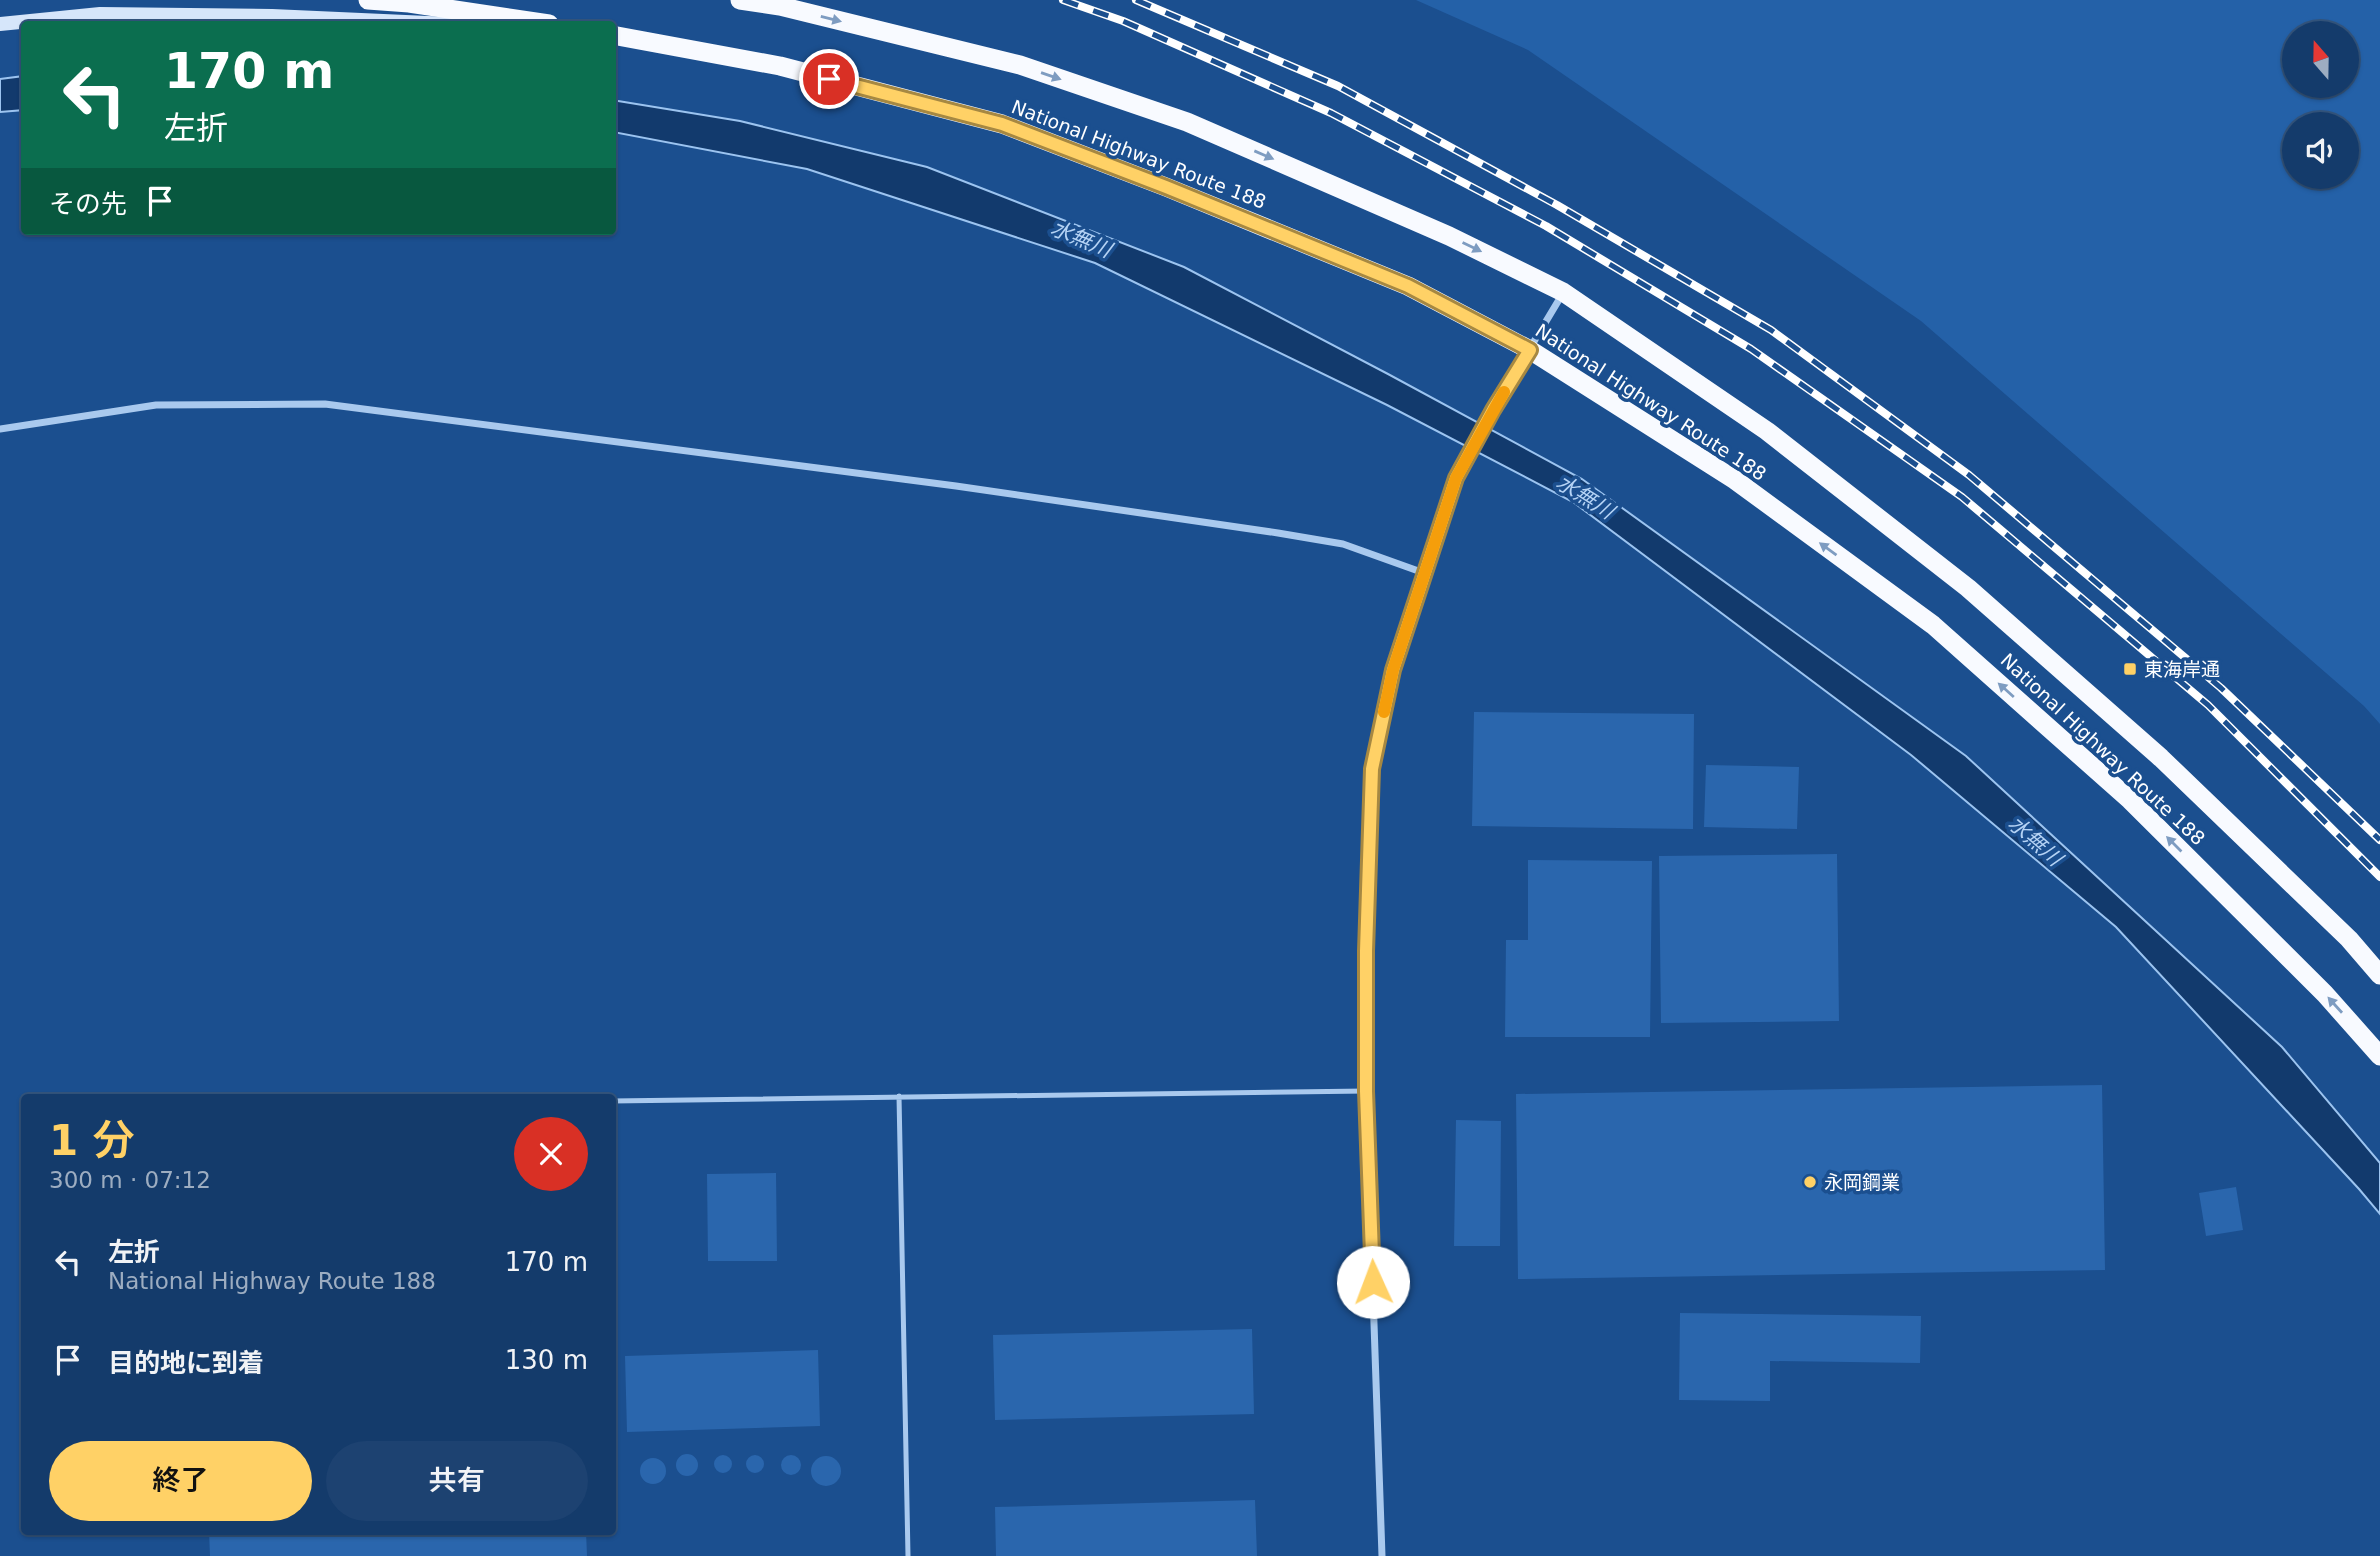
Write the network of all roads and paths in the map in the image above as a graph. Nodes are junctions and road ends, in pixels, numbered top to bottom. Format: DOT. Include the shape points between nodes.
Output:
graph roads {
  1 [pos="368,0"];
  2 [pos="740,0"];
  3 [pos="30,21"];
  4 [pos="383,21"];
  5 [pos="529,21"];
  6 [pos="21,22"];
  7 [pos="0,24"];
  8 [pos="616,36"];
  9 [pos="1563,292"];
  10 [pos="1530,350"];
  11 [pos="0,429"];
  12 [pos="1424,573"];
  13 [pos="2380,975"];
  14 [pos="2380,1056"];
  15 [pos="1366,1091"];
  16 [pos="899,1096"];
  17 [pos="616,1101"];
  18 [pos="908,1556"];
  19 [pos="1382,1556"];
  1 -- 5 [label="highway"];
  2 -- 9 [label="highway, National Highway Route 188, one-way" via="1020,65 1188,122 1449,236"];
  3 -- 4 [label="main road" via="100,14"];
  6 -- 7 [label="main road"];
  8 -- 10 [label="highway, National Highway Route 188" via="780,66 1002,124 1408,286"];
  9 -- 10 [label="street"];
  9 -- 13 [label="highway, National Highway Route 188" via="1766,430 1968,588 2161,758 2349,939"];
  10 -- 12 [label="street" via="1456,478"];
  14 -- 10 [label="highway, National Highway Route 188, one-way" via="2325,994 2130,800 1933,625 1735,480"];
  11 -- 12 [label="street" via="156,405 325,404 1278,533 1343,544"];
  12 -- 15 [label="street" via="1393,670 1372,769"];
  15 -- 16 [label="lane"];
  15 -- 19 [label="street"];
  16 -- 17 [label="lane"];
  16 -- 18 [label="lane"];
}
